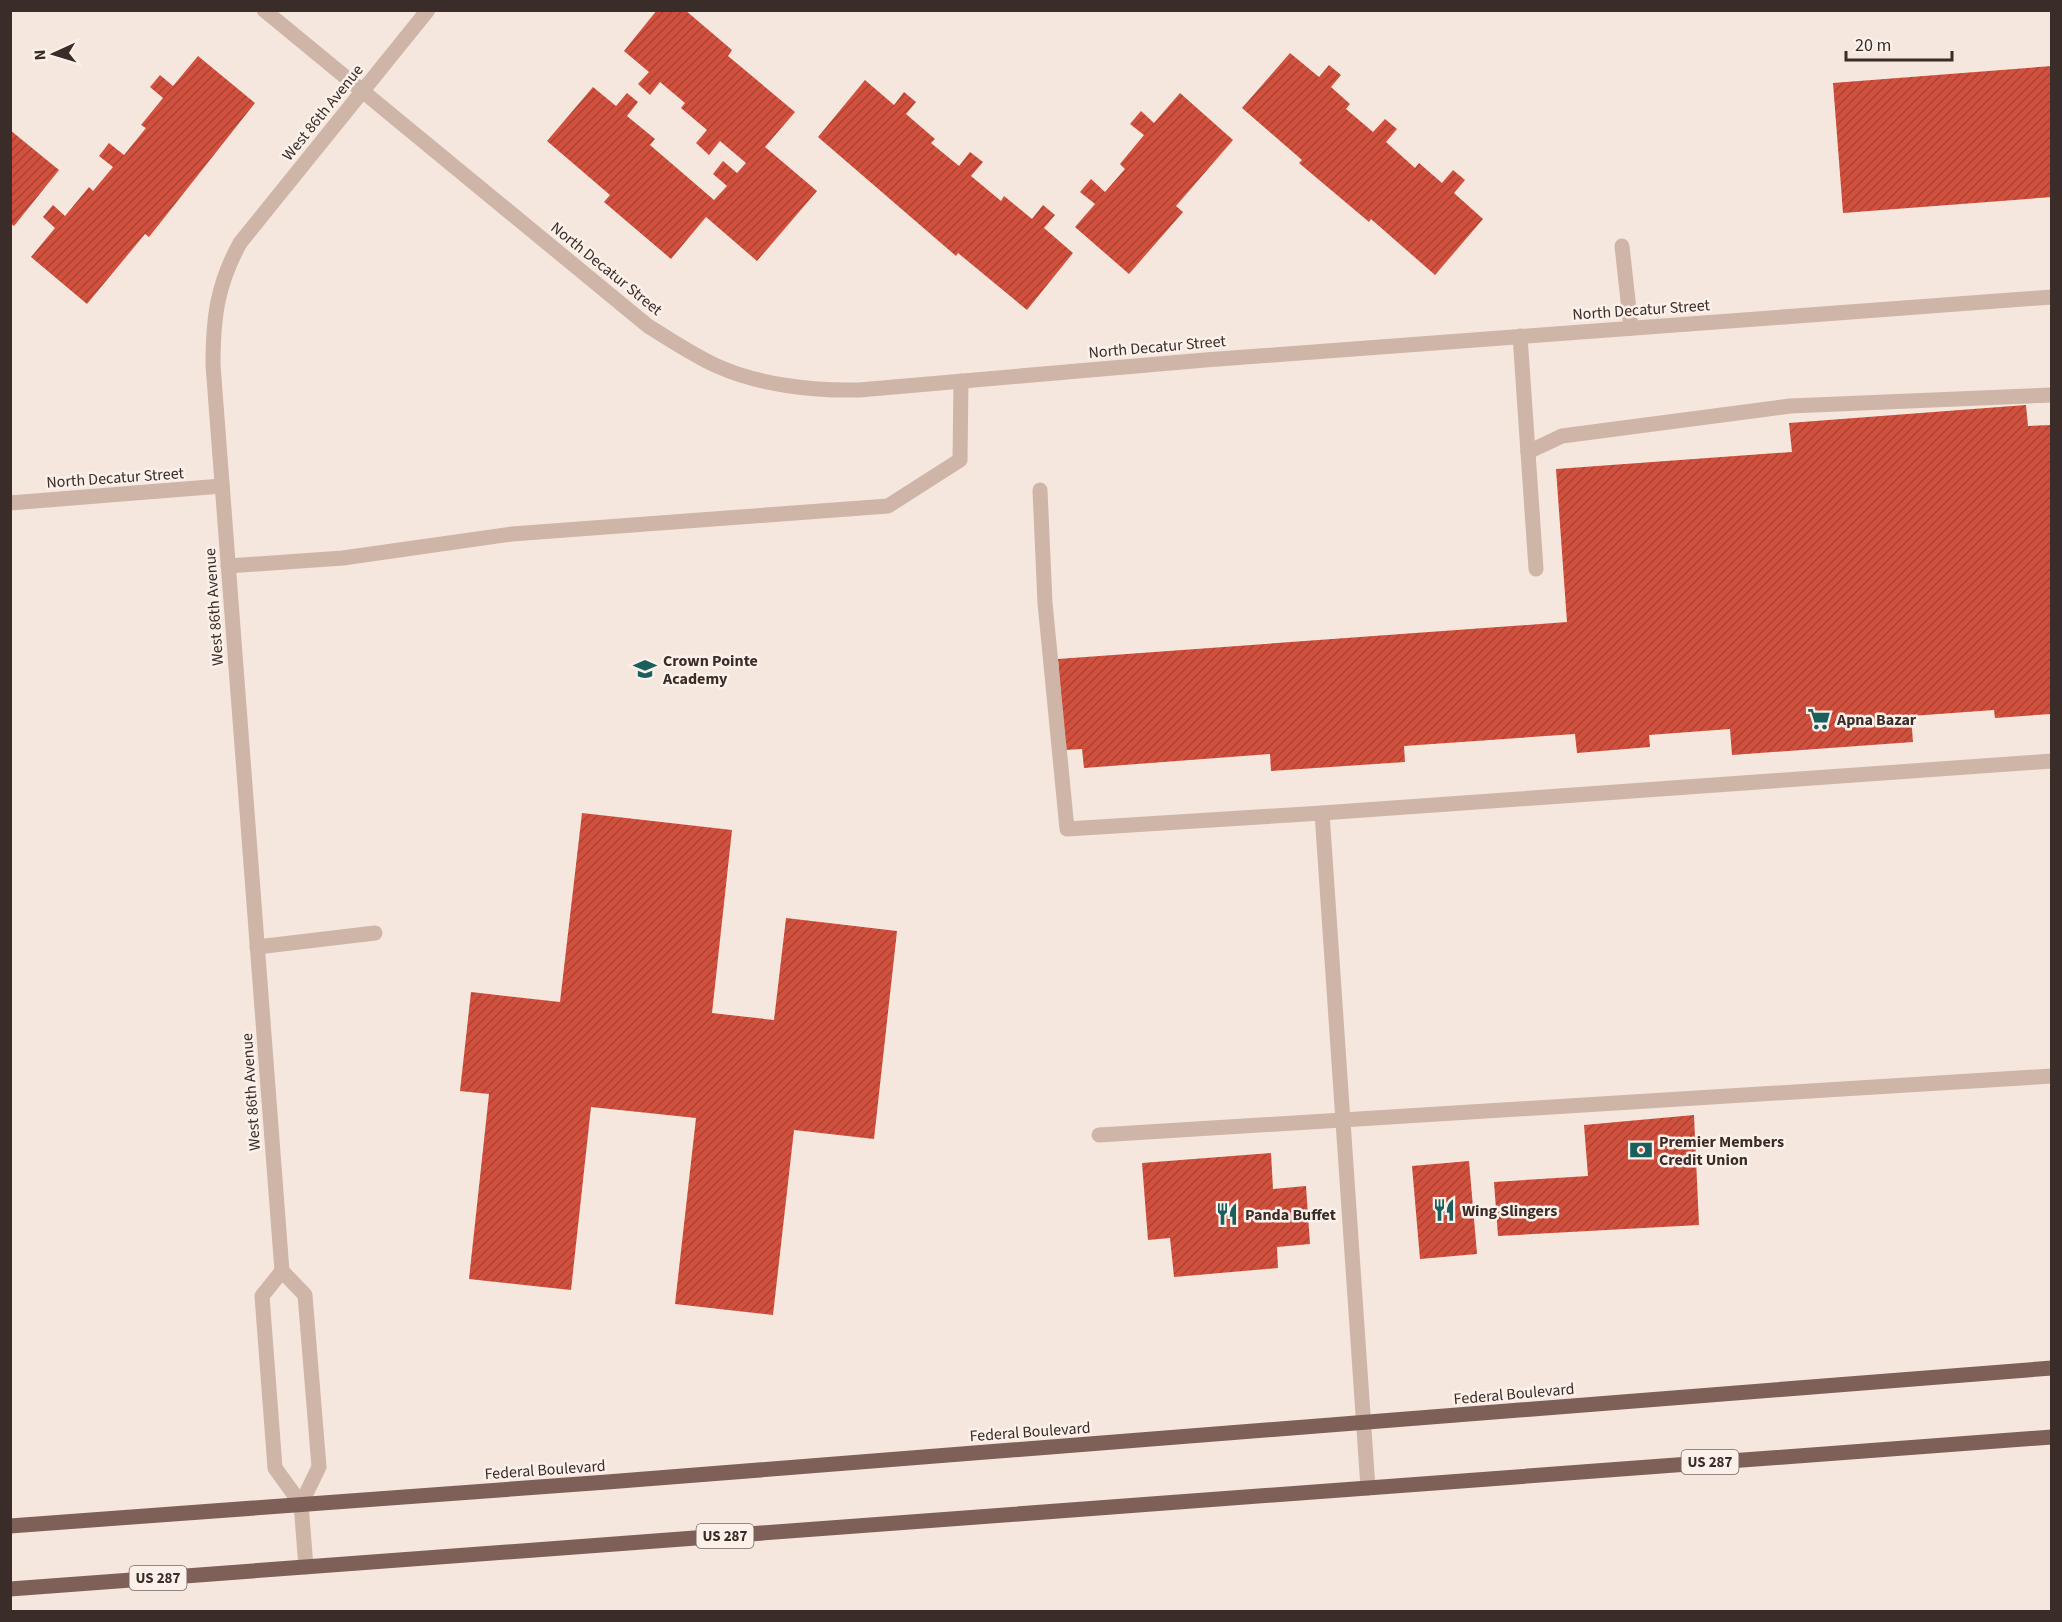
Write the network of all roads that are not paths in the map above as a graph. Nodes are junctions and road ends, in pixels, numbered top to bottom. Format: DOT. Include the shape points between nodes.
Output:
graph roads {
  1 [pos="264,10"];
  2 [pos="428,10"];
  3 [pos="362,90"];
  4 [pos="1622,246"];
  5 [pos="2052,297"];
  6 [pos="1631,328"];
  7 [pos="1520,336"];
  8 [pos="961,381"];
  9 [pos="2052,394"];
  10 [pos="1528,452"];
  11 [pos="222,486"];
  12 [pos="1040,490"];
  13 [pos="10,502"];
  14 [pos="228,566"];
  15 [pos="1536,569"];
  16 [pos="2052,761"];
  17 [pos="1322,813"];
  18 [pos="375,933"];
  19 [pos="257,947"];
  20 [pos="2052,1076"];
  21 [pos="1342,1119"];
  22 [pos="1099,1135"];
  23 [pos="282,1271"];
  24 [pos="2052,1368"];
  25 [pos="1363,1424"];
  26 [pos="2052,1437"];
  27 [pos="1368,1488"];
  28 [pos="301,1504"];
  29 [pos="10,1526"];
  30 [pos="306,1567"];
  31 [pos="10,1589"];
  1 -- 3 [label="street, North Decatur Street"];
  2 -- 3 [label="street, West 86th Avenue"];
  3 -- 8 [label="street, North Decatur Street" via="648,326 720,367 774,383 831,391"];
  3 -- 11 [label="street, West 86th Avenue" via="240,243 230,263 213,321"];
  4 -- 6 [label="street"];
  5 -- 6 [label="street, North Decatur Street"];
  6 -- 7 [label="street, North Decatur Street"];
  7 -- 8 [label="street, North Decatur Street"];
  7 -- 10 [label="street"];
  8 -- 14 [label="street" via="960,460 888,506 512,534 343,558"];
  9 -- 10 [label="street" via="1790,406 1562,436"];
  10 -- 15 [label="street"];
  11 -- 13 [label="street, North Decatur Street"];
  11 -- 14 [label="street, West 86th Avenue"];
  12 -- 17 [label="street" via="1045,603 1067,829"];
  14 -- 19 [label="street, West 86th Avenue"];
  16 -- 17 [label="street"];
  17 -- 21 [label="street"];
  18 -- 19 [label="street"];
  19 -- 23 [label="street, West 86th Avenue"];
  20 -- 21 [label="street"];
  21 -- 22 [label="street"];
  21 -- 25 [label="street"];
  23 -- 28 [label="street" via="305,1295 319,1467"];
  23 -- 28 [label="street" via="262,1296 274,1468"];
  24 -- 25 [label="main road, Federal Boulevard"];
  25 -- 27 [label="street"];
  25 -- 28 [label="main road, Federal Boulevard"];
  26 -- 27 [label="main road, US 287"];
  27 -- 30 [label="main road, US 287"];
  28 -- 29 [label="main road, Federal Boulevard"];
  28 -- 30 [label="street"];
  30 -- 31 [label="main road, US 287"];
}
